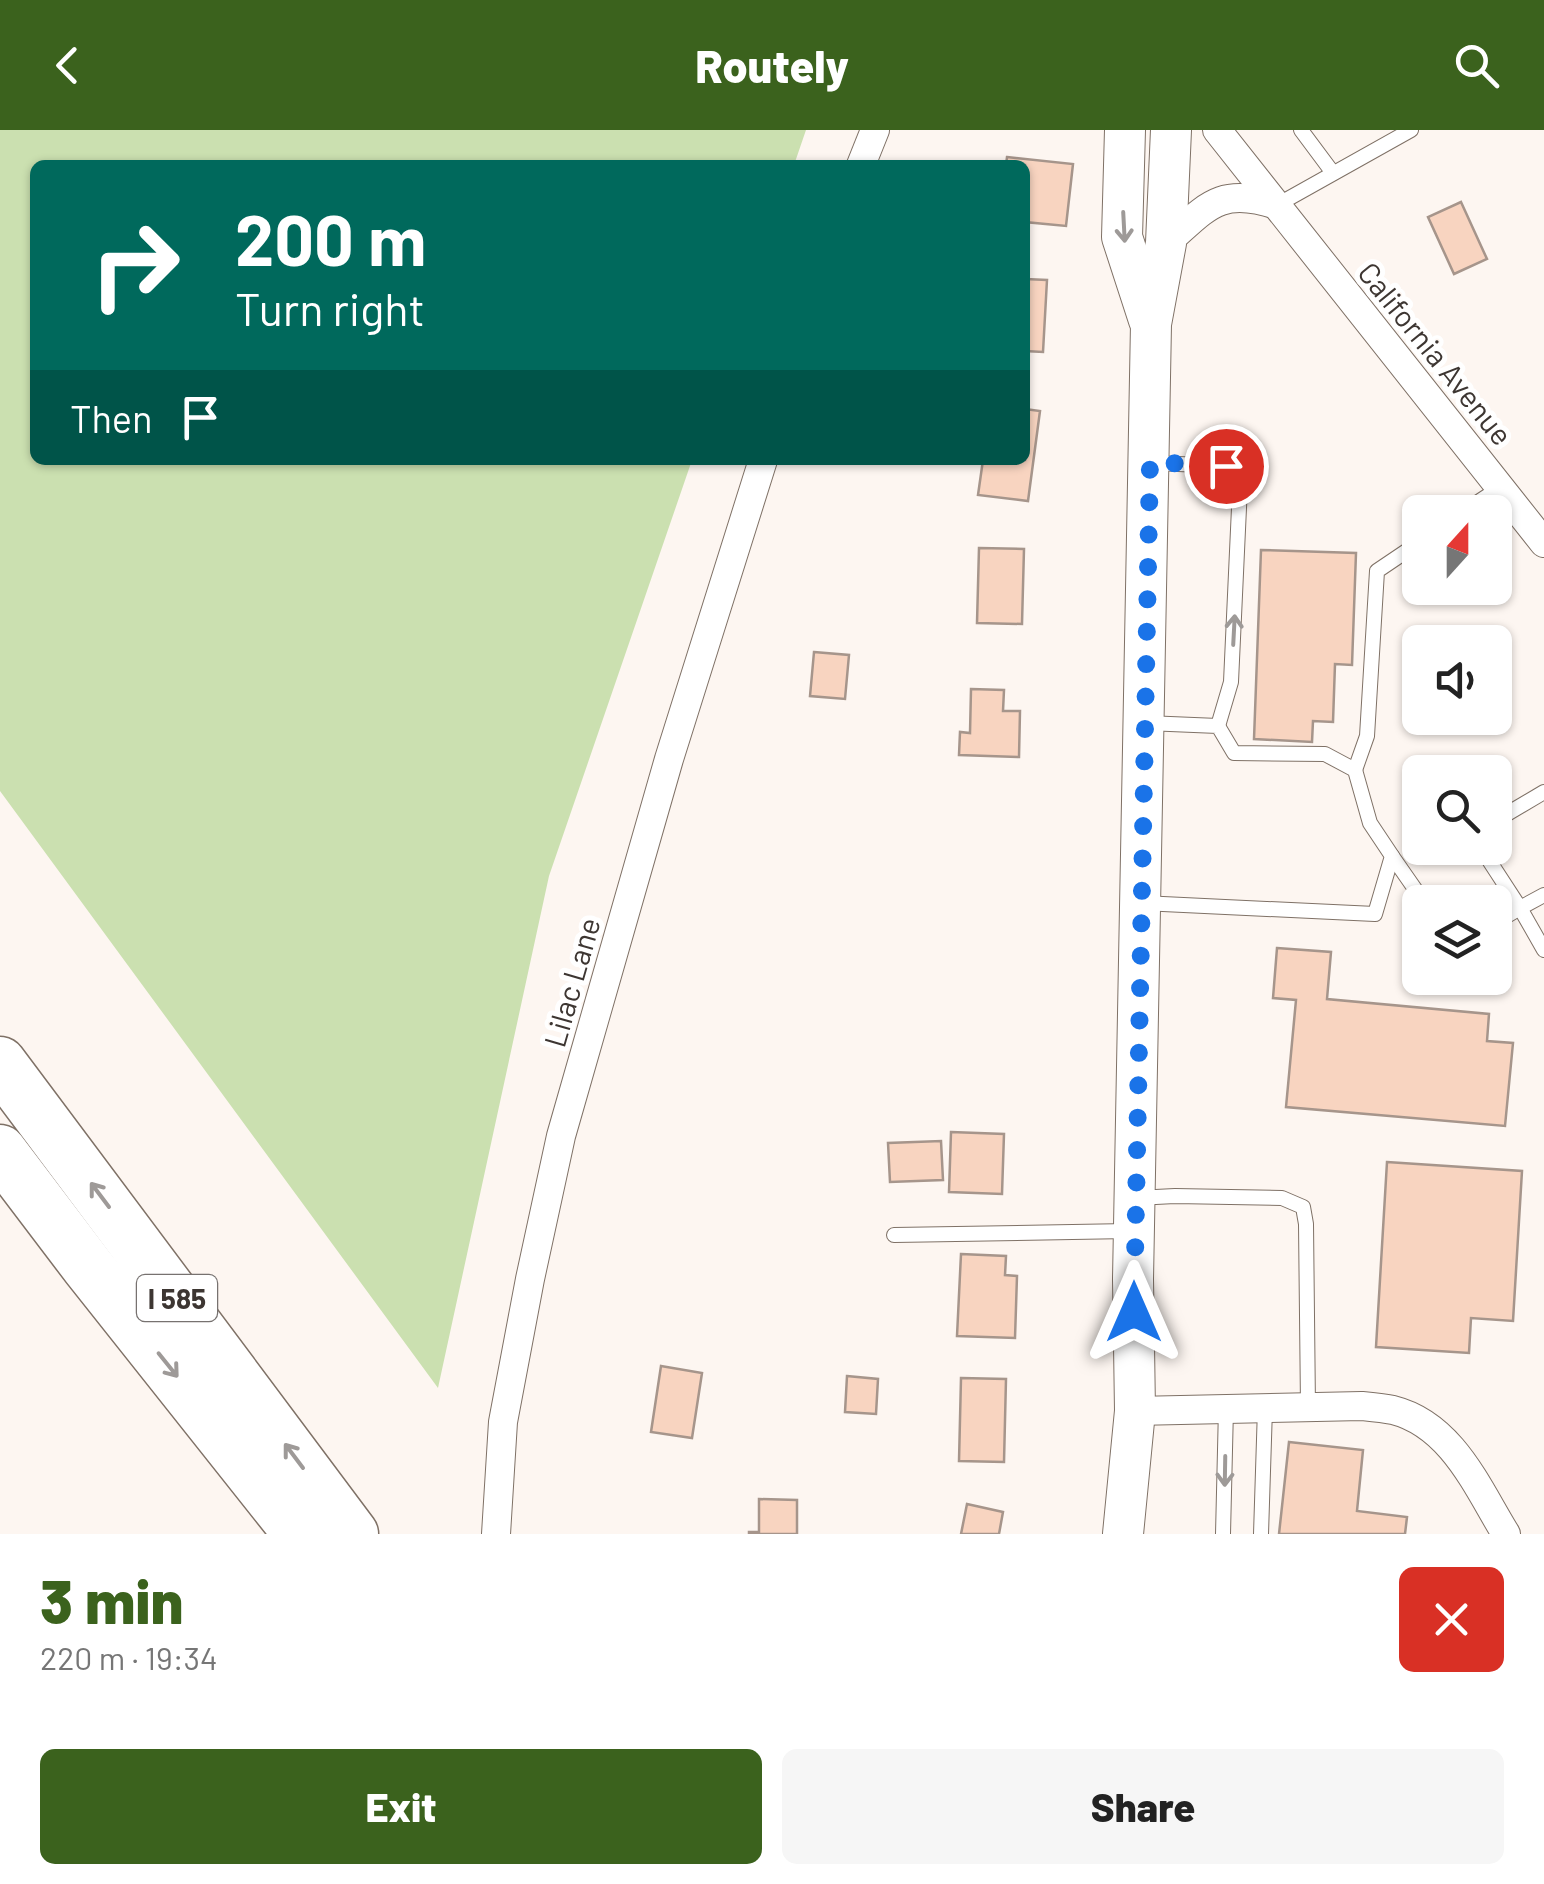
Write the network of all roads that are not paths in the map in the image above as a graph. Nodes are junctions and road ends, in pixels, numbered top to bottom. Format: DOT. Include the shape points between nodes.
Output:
graph roads {
  1 [pos="875,130"];
  2 [pos="1125,130"];
  3 [pos="1171,130"];
  4 [pos="1216,130"];
  5 [pos="1301,130"];
  6 [pos="1411,130"];
  7 [pos="863,160"];
  8 [pos="1333,174"];
  9 [pos="1277,204"];
  10 [pos="1166,243"];
  11 [pos="1151,324"];
  12 [pos="1150,462"];
  13 [pos="761,465"];
  14 [pos="1500,487"];
  15 [pos="1488,495"];
  16 [pos="1544,543"];
  17 [pos="1402,554"];
  18 [pos="1145,723"];
  19 [pos="1218,726"];
  20 [pos="1355,770"];
  21 [pos="1544,792"];
  22 [pos="1512,811"];
  23 [pos="1392,856"];
  24 [pos="1492,865"];
  25 [pos="1412,885"];
  26 [pos="1544,895"];
  27 [pos="1142,903"];
  28 [pos="1520,908"];
  29 [pos="1512,913"];
  30 [pos="1544,950"];
  31 [pos="0,1063"];
  32 [pos="0,1150"];
  33 [pos="1135,1214"];
  34 [pos="894,1235"];
  35 [pos="1226,1407"];
  36 [pos="1308,1407"];
  37 [pos="1265,1408"];
  38 [pos="1134,1411"];
  39 [pos="241,1457"];
  40 [pos="284,1534"];
  41 [pos="300,1534"];
  42 [pos="352,1534"];
  43 [pos="496,1534"];
  44 [pos="1124,1534"];
  45 [pos="1223,1534"];
  46 [pos="1261,1534"];
  47 [pos="1506,1534"];
  1 -- 7 [label="street"];
  2 -- 11 [label="main road, one-way" via="1122,237"];
  3 -- 10 [label="main road"];
  4 -- 9 [label="street, California Avenue"];
  5 -- 8 [label="lane"];
  6 -- 8 [label="lane"];
  8 -- 9 [label="lane"];
  9 -- 10 [label="street" via="1223,199"];
  9 -- 14 [label="street, California Avenue"];
  10 -- 11 [label="main road"];
  11 -- 12 [label="main road"];
  12 -- 18 [label="main road"];
  19 -- 12 [label="lane, one-way" via="1232,682 1240,486 1226,466"];
  13 -- 43 [label="street, Lilac Lane" via="561,1136 503,1422"];
  14 -- 15 [label="lane"];
  14 -- 16 [label="street, California Avenue"];
  17 -- 20 [label="lane" via="1377,571 1368,736"];
  18 -- 19 [label="lane"];
  18 -- 27 [label="main road"];
  19 -- 20 [label="lane" via="1234,753 1326,754"];
  20 -- 23 [label="lane" via="1370,823"];
  21 -- 22 [label="lane"];
  23 -- 25 [label="lane"];
  23 -- 27 [label="lane" via="1375,914"];
  24 -- 28 [label="lane"];
  26 -- 28 [label="lane"];
  27 -- 33 [label="main road"];
  28 -- 29 [label="lane"];
  28 -- 30 [label="lane"];
  42 -- 31 [label="highway, I 585, one-way"];
  32 -- 39 [label="highway, I 585, one-way"];
  33 -- 34 [label="lane"];
  33 -- 36 [label="lane" via="1175,1196 1282,1198 1302,1208"];
  33 -- 38 [label="main road"];
  35 -- 37 [label="street"];
  35 -- 38 [label="street"];
  35 -- 45 [label="lane, one-way"];
  36 -- 37 [label="street"];
  36 -- 47 [label="street" via="1396,1410 1427,1424 1452,1447"];
  37 -- 46 [label="lane"];
  38 -- 44 [label="main road"];
  39 -- 40 [label="highway"];
  39 -- 41 [label="highway, I 585"];
}
